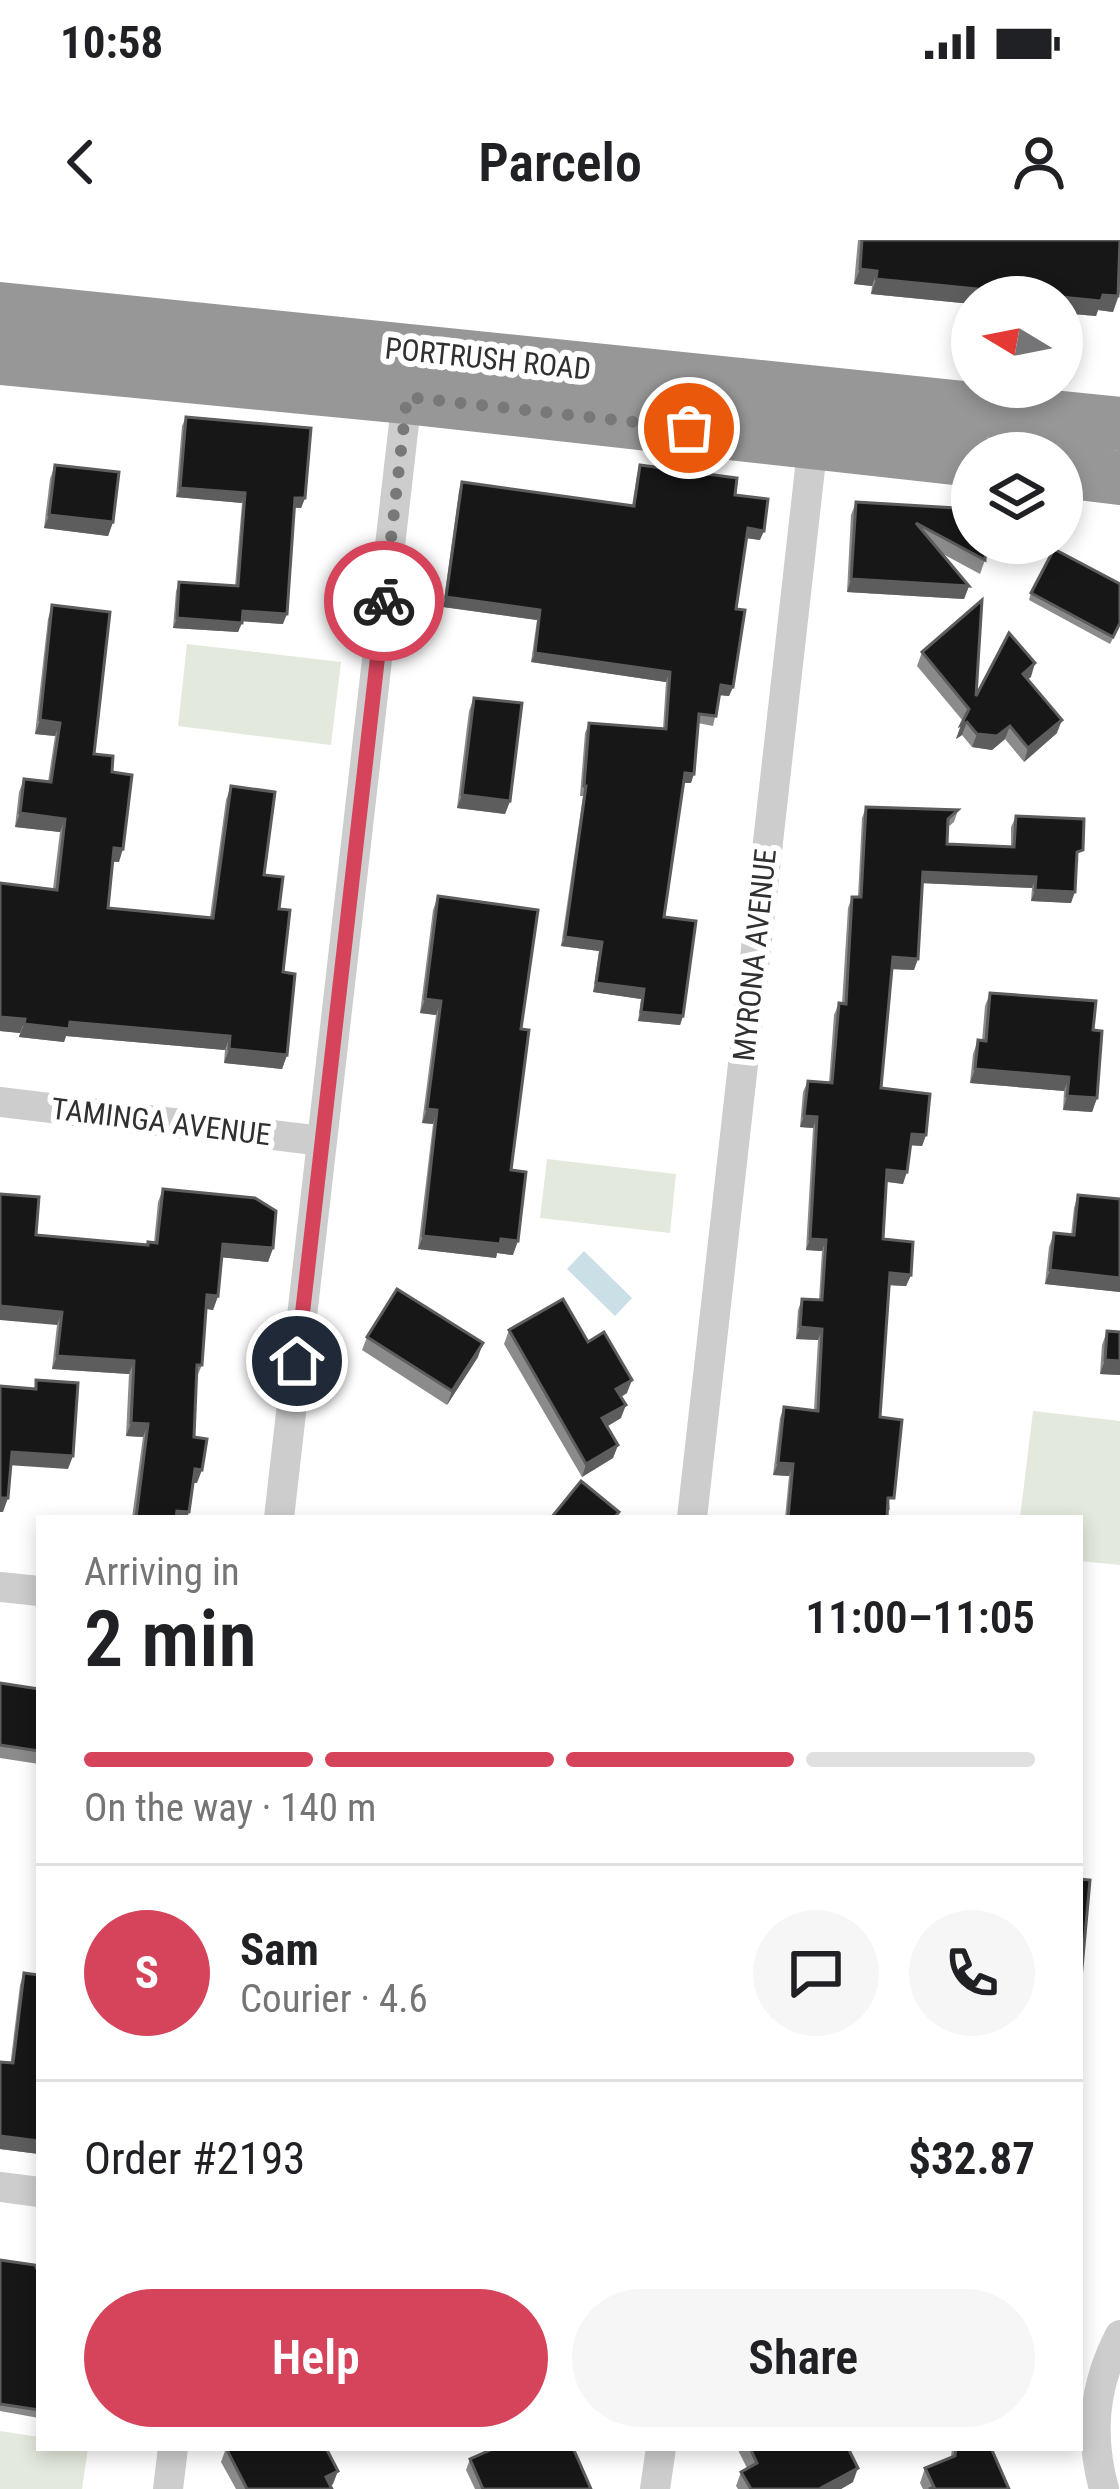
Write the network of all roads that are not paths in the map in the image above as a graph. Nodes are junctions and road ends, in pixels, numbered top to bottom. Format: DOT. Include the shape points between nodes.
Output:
graph roads {
  1 [pos="0,309"];
  2 [pos="0,358"];
  3 [pos="407,397"];
  4 [pos="816,417"];
  5 [pos="1120,424"];
  6 [pos="951,454"];
  7 [pos="1083,474"];
  8 [pos="1120,478"];
  9 [pos="0,1102"];
  10 [pos="322,1141"];
  11 [pos="279,1515"];
  12 [pos="692,1515"];
  13 [pos="0,1587"];
  14 [pos="36,1591"];
  15 [pos="0,2187"];
  16 [pos="36,2192"];
  17 [pos="1120,2335"];
  18 [pos="172,2451"];
  19 [pos="661,2451"];
  20 [pos="168,2489"];
  21 [pos="655,2489"];
  22 [pos="1104,2489"];
  1 -- 4 [label="highway, PORTRUSH ROAD"];
  2 -- 3 [label="highway, PORTRUSH ROAD"];
  3 -- 4 [label="highway, PORTRUSH ROAD"];
  3 -- 10 [label="street"];
  4 -- 5 [label="highway, PORTRUSH ROAD"];
  4 -- 6 [label="highway, PORTRUSH ROAD"];
  4 -- 12 [label="street, MYRONA AVENUE"];
  7 -- 8 [label="highway"];
  9 -- 10 [label="street, TAMINGA AVENUE"];
  10 -- 11 [label="street"];
  13 -- 14 [label="street"];
  15 -- 16 [label="street"];
  17 -- 22 [label="street" via="1099,2389"];
  18 -- 20 [label="street"];
  19 -- 21 [label="street"];
}
